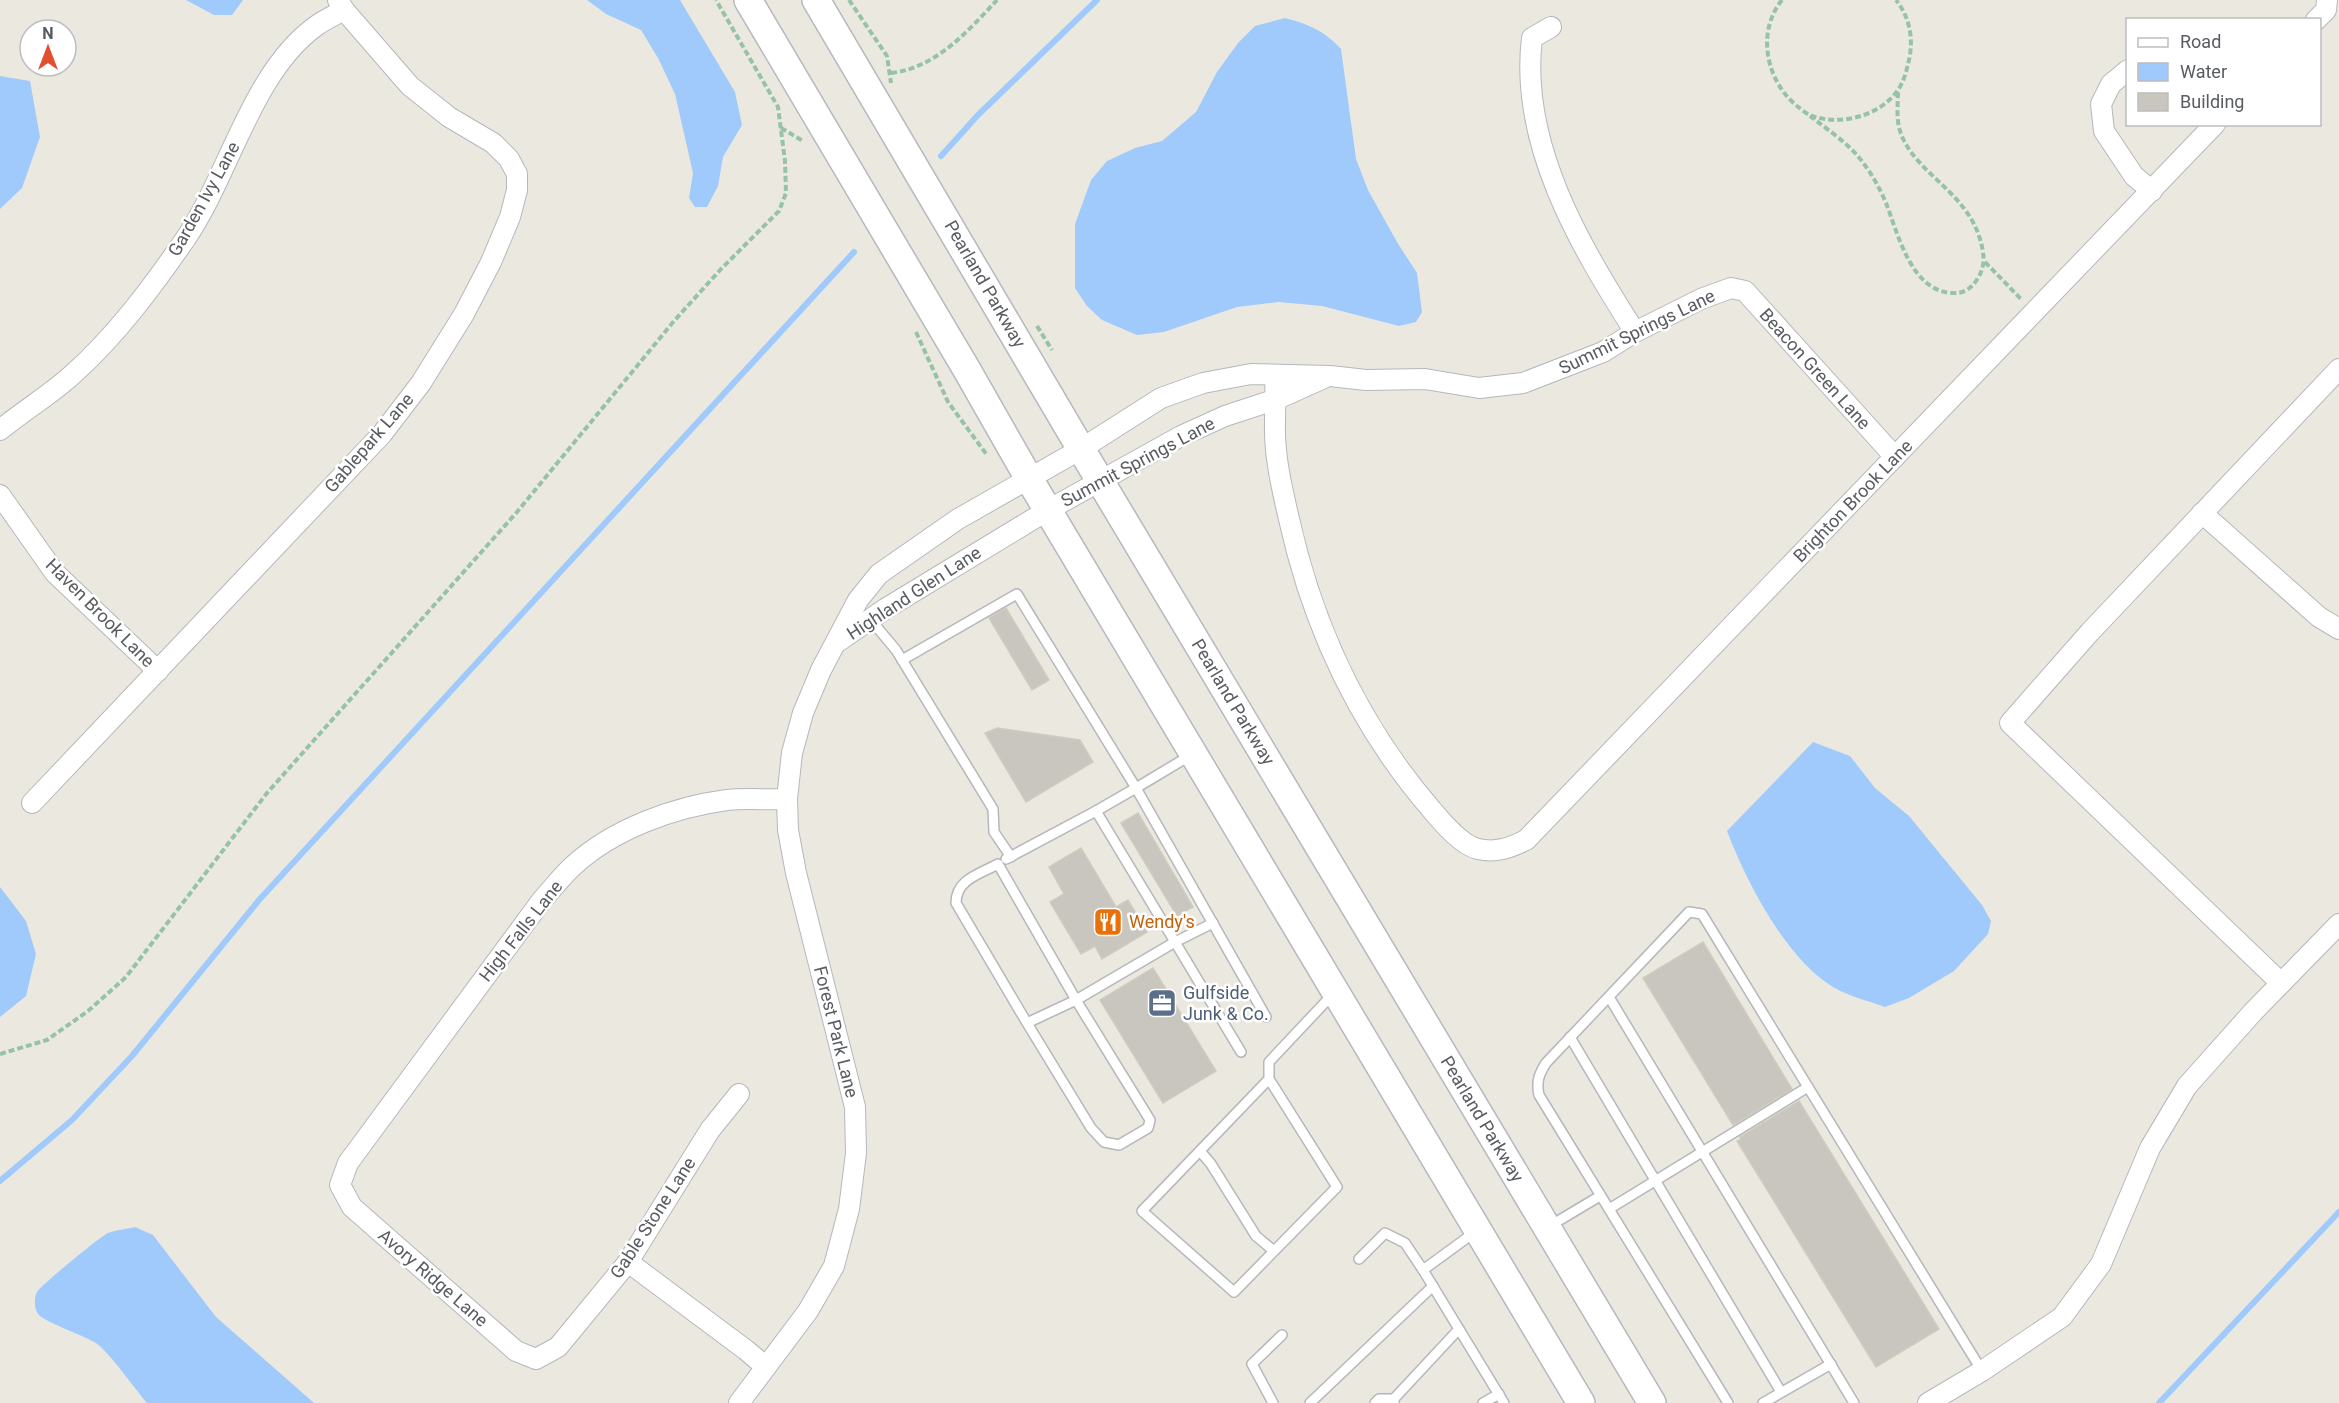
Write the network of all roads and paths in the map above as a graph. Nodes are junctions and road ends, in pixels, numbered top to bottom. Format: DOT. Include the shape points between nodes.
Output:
graph roads {
  1 [pos="716,0"];
  2 [pos="747,0"];
  3 [pos="816,0"];
  4 [pos="997,0"];
  5 [pos="1782,0"];
  6 [pos="1896,0"];
  7 [pos="2327,0"];
  8 [pos="341,5"];
  9 [pos="2318,18"];
  10 [pos="1551,27"];
  11 [pos="2126,71"];
  12 [pos="891,73"];
  13 [pos="1898,90"];
  14 [pos="1810,116"];
  15 [pos="2213,126"];
  16 [pos="781,127"];
  17 [pos="808,149"];
  18 [pos="2152,191"];
  19 [pos="1985,261"];
  20 [pos="1731,288"];
  21 [pos="2034,313"];
  22 [pos="913,326"];
  23 [pos="1635,332"];
  24 [pos="2339,369"];
  25 [pos="1275,375"];
  26 [pos="1330,376"];
  27 [pos="1277,399"];
  28 [pos="0,430"];
  29 [pos="1081,449"];
  30 [pos="1895,457"];
  31 [pos="1100,480"];
  32 [pos="1019,483"];
  33 [pos="0,495"];
  34 [pos="1048,510"];
  35 [pos="2202,513"];
  36 [pos="870,619"];
  37 [pos="2339,629"];
  38 [pos="837,642"];
  39 [pos="902,660"];
  40 [pos="158,671"];
  41 [pos="1193,753"];
  42 [pos="1136,788"];
  43 [pos="787,799"];
  44 [pos="32,803"];
  45 [pos="1096,811"];
  46 [pos="1011,857"];
  47 [pos="998,864"];
  48 [pos="1213,923"];
  49 [pos="2339,924"];
  50 [pos="1175,942"];
  51 [pos="2281,983"];
  52 [pos="1335,991"];
  53 [pos="1609,997"];
  54 [pos="1076,1000"];
  55 [pos="1266,1017"];
  56 [pos="1027,1023"];
  57 [pos="1570,1037"];
  58 [pos="1241,1052"];
  59 [pos="0,1054"];
  60 [pos="1269,1079"];
  61 [pos="1809,1087"];
  62 [pos="739,1094"];
  63 [pos="1200,1150"];
  64 [pos="1703,1152"];
  65 [pos="1655,1181"];
  66 [pos="340,1185"];
  67 [pos="1600,1196"];
  68 [pos="1609,1209"];
  69 [pos="1547,1227"];
  70 [pos="1478,1230"];
  71 [pos="1274,1251"];
  72 [pos="1359,1259"];
  73 [pos="628,1262"];
  74 [pos="1423,1270"];
  75 [pos="1433,1286"];
  76 [pos="1459,1329"];
  77 [pos="1282,1335"];
  78 [pos="536,1359"];
  79 [pos="1831,1364"];
  80 [pos="766,1367"];
  81 [pos="1982,1371"];
  82 [pos="1781,1392"];
  83 [pos="1499,1394"];
  84 [pos="1393,1402"];
  85 [pos="739,1403"];
  86 [pos="1273,1403"];
  87 [pos="1310,1403"];
  88 [pos="1375,1403"];
  89 [pos="1483,1403"];
  90 [pos="1504,1403"];
  91 [pos="1581,1403"];
  92 [pos="1652,1403"];
  93 [pos="1728,1403"];
  94 [pos="1763,1403"];
  95 [pos="1854,1403"];
  96 [pos="1928,1403"];
  1 -- 16 [label="path" via="778,107"];
  2 -- 32 [label="main road" via="961,360"];
  3 -- 29 [label="main road, Pearland Parkway"];
  4 -- 12 [label="path" via="962,37 927,62 908,71"];
  5 -- 14 [label="path" via="1769,28 1770,68 1782,92"];
  6 -- 13 [label="path" via="1906,16 1911,39 1908,65"];
  7 -- 9 [label="street" via="2326,10"];
  8 -- 28 [label="street, Garden Ivy Lane" via="295,44 273,70 188,236 152,286 73,374"];
  8 -- 40 [label="street, Gablepark Lane" via="410,86 493,143 509,159 517,174 510,217 464,314 421,383 382,434"];
  10 -- 23 [label="street" via="1532,38 1529,63 1541,142 1584,249"];
  11 -- 18 [label="street" via="2111,84 2101,104 2104,131 2134,176"];
  13 -- 14 [label="path" via="1884,104 1862,116"];
  13 -- 19 [label="path" via="1900,132 1916,158 1968,213 1978,230"];
  14 -- 19 [label="path" via="1863,162 1886,202 1905,255 1926,282 1946,293 1964,292 1978,279"];
  15 -- 18 [label="street, Brighton Brook Lane"];
  16 -- 17 [label="path" via="802,139"];
  16 -- 59 [label="path" via="786,193 779,211 674,321 517,512 267,793 126,976 88,1011 47,1040"];
  18 -- 21 [label="street, Brighton Brook Lane"];
  19 -- 21 [label="path"];
  20 -- 23 [label="street, Summit Springs Lane"];
  20 -- 30 [label="street, Beacon Green Lane" via="1745,291"];
  21 -- 30 [label="street, Brighton Brook Lane"];
  22 -- 32 [label="path" via="948,402"];
  23 -- 26 [label="street, Summit Springs Lane" via="1603,352 1523,383 1479,388 1425,379"];
  24 -- 35 [label="street"];
  25 -- 26 [label="street, Summit Springs Lane"];
  25 -- 27 [label="street"];
  25 -- 29 [label="street, Summit Springs Lane" via="1251,374 1203,383 1161,398"];
  26 -- 27 [label="street, Summit Springs Lane"];
  27 -- 30 [label="street, Brighton Brook Lane" via="1275,426 1288,517 1302,573 1336,665 1381,744 1412,787 1450,832 1477,849 1506,850 1526,840"];
  27 -- 31 [label="street, Summit Springs Lane" via="1181,436"];
  29 -- 31 [label="main road, Pearland Parkway"];
  29 -- 32 [label="street, Highland Glen Lane"];
  31 -- 34 [label="street, Summit Springs Lane"];
  31 -- 69 [label="main road, Pearland Parkway"];
  32 -- 34 [label="main road"];
  32 -- 38 [label="street, Highland Glen Lane" via="958,519 879,574 858,600"];
  33 -- 40 [label="street, Haven Brook Lane" via="55,573"];
  34 -- 36 [label="street, Highland Glen Lane"];
  34 -- 41 [label="main road"];
  35 -- 37 [label="street" via="2319,616"];
  35 -- 51 [label="street" via="2010,723"];
  36 -- 38 [label="street, Highland Glen Lane"];
  36 -- 39 [label="lane"];
  38 -- 43 [label="street, Forest Park Lane" via="802,713"];
  39 -- 42 [label="lane" via="1017,594"];
  39 -- 46 [label="lane" via="993,809 994,832"];
  40 -- 44 [label="street, Gablepark Lane"];
  41 -- 42 [label="lane"];
  41 -- 52 [label="main road"];
  42 -- 45 [label="lane"];
  42 -- 48 [label="lane"];
  43 -- 66 [label="street, High Falls Lane" via="728,800 676,811 616,837 573,866 542,900 348,1162"];
  43 -- 80 [label="street, Forest Park Lane" via="796,873 855,1107 856,1154 849,1209 834,1266 808,1311"];
  45 -- 46 [label="lane"];
  45 -- 50 [label="lane"];
  46 -- 47 [label="lane"];
  47 -- 54 [label="lane"];
  47 -- 56 [label="lane" via="961,883 956,903"];
  48 -- 50 [label="lane"];
  48 -- 55 [label="lane"];
  49 -- 51 [label="street"];
  50 -- 54 [label="lane"];
  50 -- 58 [label="lane"];
  51 -- 81 [label="street" via="2187,1086 2150,1148 2102,1264 2062,1317"];
  52 -- 60 [label="lane" via="1269,1062"];
  52 -- 70 [label="main road"];
  53 -- 57 [label="lane"];
  53 -- 61 [label="lane" via="1689,912 1702,914"];
  53 -- 64 [label="lane"];
  54 -- 56 [label="lane"];
  54 -- 56 [label="lane" via="1150,1120 1148,1128 1131,1140 1119,1145 1104,1143"];
  57 -- 65 [label="lane"];
  57 -- 67 [label="lane" via="1546,1063 1537,1085 1539,1095"];
  60 -- 63 [label="lane"];
  60 -- 71 [label="lane" via="1337,1187"];
  61 -- 64 [label="lane"];
  61 -- 81 [label="lane"];
  62 -- 73 [label="street, Gable Stone Lane" via="710,1130"];
  63 -- 71 [label="lane" via="1256,1236"];
  63 -- 71 [label="lane" via="1142,1211 1234,1292"];
  64 -- 65 [label="lane"];
  64 -- 79 [label="lane"];
  65 -- 68 [label="lane"];
  65 -- 82 [label="lane"];
  66 -- 78 [label="street, Avory Ridge Lane" via="352,1207 516,1351"];
  67 -- 68 [label="lane"];
  67 -- 69 [label="lane"];
  68 -- 93 [label="lane"];
  69 -- 92 [label="main road, Pearland Parkway"];
  70 -- 74 [label="lane"];
  70 -- 91 [label="main road"];
  72 -- 74 [label="lane" via="1385,1233 1405,1243"];
  73 -- 78 [label="street, Gable Stone Lane" via="558,1347"];
  73 -- 80 [label="street"];
  74 -- 75 [label="lane"];
  75 -- 76 [label="lane"];
  75 -- 87 [label="lane"];
  76 -- 83 [label="lane"];
  76 -- 84 [label="lane"];
  77 -- 86 [label="lane" via="1252,1364"];
  79 -- 82 [label="lane"];
  79 -- 95 [label="lane"];
  80 -- 85 [label="street, Forest Park Lane"];
  81 -- 96 [label="street"];
  82 -- 94 [label="lane"];
  83 -- 89 [label="lane"];
  83 -- 90 [label="lane"];
  84 -- 88 [label="lane" via="1380,1399"];
}
